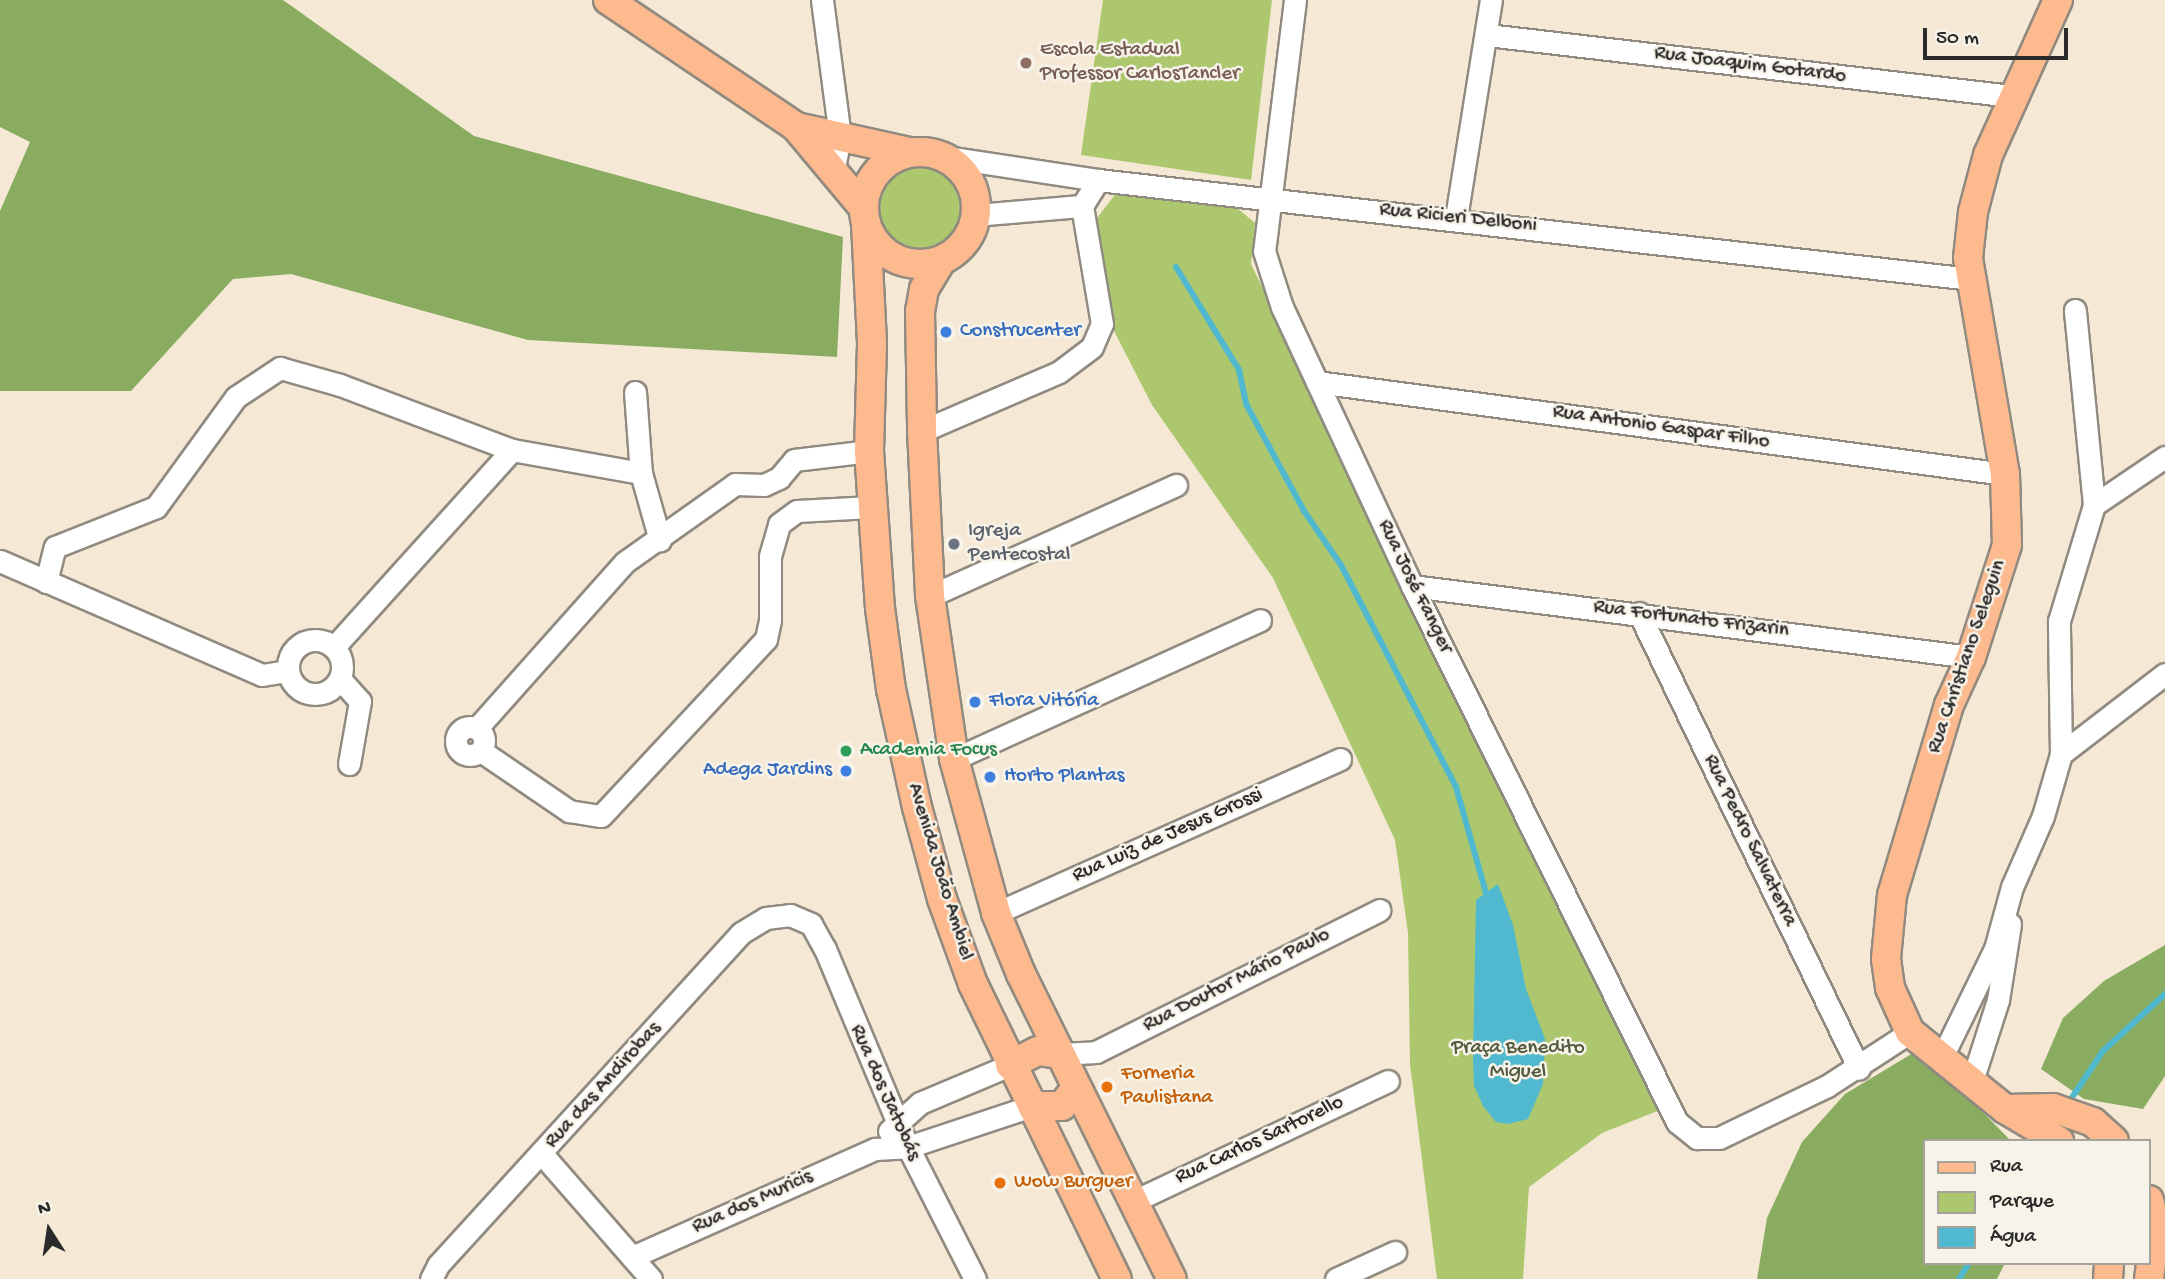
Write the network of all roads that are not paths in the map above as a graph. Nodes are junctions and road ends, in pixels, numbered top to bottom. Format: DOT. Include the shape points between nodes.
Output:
graph roads {
  1 [pos="608,0"];
  2 [pos="822,0"];
  3 [pos="1294,0"];
  4 [pos="1491,0"];
  5 [pos="2058,0"];
  6 [pos="1487,36"];
  7 [pos="2012,96"];
  8 [pos="796,127"];
  9 [pos="840,137"];
  10 [pos="910,152"];
  11 [pos="946,157"];
  12 [pos="834,169"];
  13 [pos="1098,180"];
  14 [pos="1271,200"];
  15 [pos="1082,206"];
  16 [pos="976,215"];
  17 [pos="864,216"];
  18 [pos="1456,218"];
  19 [pos="942,261"];
  20 [pos="1971,279"];
  21 [pos="2075,310"];
  22 [pos="1317,382"];
  23 [pos="635,392"];
  24 [pos="922,431"];
  25 [pos="512,450"];
  26 [pos="869,451"];
  27 [pos="2165,457"];
  28 [pos="641,473"];
  29 [pos="2005,474"];
  30 [pos="1176,485"];
  31 [pos="2094,505"];
  32 [pos="871,508"];
  33 [pos="660,540"];
  34 [pos="0,561"];
  35 [pos="46,582"];
  36 [pos="1412,586"];
  37 [pos="930,596"];
  38 [pos="1639,613"];
  39 [pos="1261,620"];
  40 [pos="334,647"];
  41 [pos="1971,657"];
  42 [pos="288,671"];
  43 [pos="2165,674"];
  44 [pos="340,679"];
  45 [pos="2061,754"];
  46 [pos="954,759"];
  47 [pos="1340,759"];
  48 [pos="349,764"];
  49 [pos="2012,887"];
  50 [pos="1379,909"];
  51 [pos="996,913"];
  52 [pos="790,915"];
  53 [pos="1910,1032"];
  54 [pos="1096,1052"];
  55 [pos="1060,1054"];
  56 [pos="1942,1057"];
  57 [pos="1010,1065"];
  58 [pos="1859,1069"];
  59 [pos="1388,1081"];
  60 [pos="1972,1081"];
  61 [pos="1076,1088"];
  62 [pos="1032,1106"];
  63 [pos="2005,1109"];
  64 [pos="897,1122"];
  65 [pos="2093,1122"];
  66 [pos="2056,1139"];
  67 [pos="2068,1139"];
  68 [pos="2113,1139"];
  69 [pos="908,1147"];
  70 [pos="875,1149"];
  71 [pos="542,1154"];
  72 [pos="1132,1202"];
  73 [pos="2157,1213"];
  74 [pos="1395,1252"];
  75 [pos="632,1257"];
  76 [pos="431,1279"];
  77 [pos="651,1279"];
  78 [pos="975,1279"];
  79 [pos="1117,1279"];
  80 [pos="1172,1279"];
  81 [pos="1336,1279"];
  82 [pos="2150,1279"];
  1 -- 8 [label="main road"];
  2 -- 9 [label="street"];
  3 -- 14 [label="street, Rua José Fanger"];
  4 -- 6 [label="street"];
  5 -- 7 [label="main road, Rua Christiano Seleguin"];
  6 -- 7 [label="street, Rua Joaquim Gotardo"];
  6 -- 18 [label="street"];
  7 -- 20 [label="main road, Rua Christiano Seleguin" via="1988,156 1973,212 1968,258"];
  8 -- 9 [label="main road"];
  8 -- 12 [label="main road"];
  9 -- 10 [label="main road"];
  9 -- 12 [label="street"];
  10 -- 11 [label="main road"];
  10 -- 17 [label="main road, Avenida João Ambiel" via="877,171"];
  11 -- 13 [label="street, Rua Ricieri Delboni"];
  11 -- 16 [label="main road" via="972,184"];
  12 -- 17 [label="main road"];
  13 -- 14 [label="street, Rua Ricieri Delboni"];
  13 -- 15 [label="street"];
  14 -- 18 [label="street, Rua Ricieri Delboni"];
  14 -- 22 [label="street, Rua José Fanger" via="1264,251 1282,307"];
  15 -- 16 [label="street"];
  15 -- 24 [label="street" via="1102,324 1092,347 1059,372"];
  16 -- 19 [label="main road, Avenida João Ambiel" via="969,237"];
  17 -- 19 [label="main road" via="887,255 914,264"];
  17 -- 26 [label="main road, Avenida João Ambiel" via="872,344"];
  18 -- 20 [label="street, Rua Ricieri Delboni"];
  19 -- 24 [label="main road, Avenida João Ambiel" via="924,289 920,311"];
  20 -- 29 [label="main road, Rua Christiano Seleguin"];
  21 -- 31 [label="street"];
  22 -- 29 [label="street, Rua Antonio Gaspar Filho"];
  22 -- 36 [label="street, Rua José Fanger"];
  23 -- 28 [label="street"];
  24 -- 37 [label="main road, Avenida João Ambiel"];
  25 -- 28 [label="street"];
  25 -- 35 [label="street" via="340,385 280,368 236,397 156,507 55,547"];
  25 -- 40 [label="street"];
  26 -- 32 [label="main road, Avenida João Ambiel"];
  26 -- 33 [label="street" via="794,460 779,478 764,485 735,484"];
  27 -- 31 [label="street"];
  28 -- 33 [label="street"];
  29 -- 41 [label="main road, Rua Christiano Seleguin" via="2007,545"];
  30 -- 37 [label="street"];
  31 -- 45 [label="street" via="2059,621"];
  32 -- 33 [label="street" via="797,511 779,524 770,556 766,639 601,816 569,811 481,751 469,756 456,744 459,732 477,729 625,562"];
  32 -- 57 [label="main road, Avenida João Ambiel" via="891,689 917,807 942,899 973,984"];
  34 -- 35 [label="street"];
  35 -- 42 [label="street" via="262,675"];
  36 -- 38 [label="street, Rua Fortunato Frizarin"];
  36 -- 58 [label="street, Rua José Fanger" via="1677,1122 1697,1138 1719,1138"];
  37 -- 46 [label="main road, Avenida João Ambiel"];
  38 -- 41 [label="street, Rua Fortunato Frizarin"];
  38 -- 58 [label="street, Rua Pedro Salvaterra"];
  39 -- 46 [label="street"];
  40 -- 42 [label="street" via="319,640 302,643 290,655"];
  40 -- 44 [label="street" via="342,662"];
  41 -- 53 [label="main road, Rua Christiano Seleguin" via="1949,705 1887,924 1890,988"];
  42 -- 44 [label="street" via="296,686 312,694 328,691"];
  43 -- 45 [label="street"];
  44 -- 48 [label="street" via="360,701"];
  45 -- 49 [label="street" via="2042,816"];
  46 -- 51 [label="main road, Avenida João Ambiel"];
  47 -- 51 [label="street, Rua Luiz de Jesus Grossi"];
  49 -- 56 [label="street" via="1994,949"];
  49 -- 60 [label="street" via="2009,953"];
  50 -- 54 [label="street, Rua Doutor Mário Paulo"];
  51 -- 55 [label="main road, Avenida João Ambiel"];
  52 -- 64 [label="street, Rua dos Jatobás" via="811,924 825,949"];
  52 -- 71 [label="street, Rua das Andirobas" via="766,918 741,933"];
  53 -- 56 [label="main road, Rua Christiano Seleguin"];
  53 -- 58 [label="street"];
  54 -- 55 [label="street, Rua Doutor Mário Paulo"];
  54 -- 61 [label="street"];
  55 -- 57 [label="main road" via="1038,1051"];
  55 -- 61 [label="main road, Avenida João Ambiel"];
  56 -- 60 [label="main road, Rua Christiano Seleguin"];
  57 -- 62 [label="main road, Avenida João Ambiel"];
  57 -- 64 [label="street, Rua dos Muricis" via="920,1103"];
  59 -- 72 [label="street, Rua Carlos Sartorello"];
  60 -- 63 [label="main road, Rua Christiano Seleguin"];
  61 -- 62 [label="main road" via="1062,1106"];
  61 -- 72 [label="main road, Avenida João Ambiel"];
  62 -- 69 [label="street, Rua dos Muricis"];
  62 -- 79 [label="main road, Avenida João Ambiel"];
  63 -- 65 [label="main road" via="2053,1108"];
  63 -- 66 [label="main road, Rua Christiano Seleguin"];
  64 -- 69 [label="street, Rua dos Jatobás"];
  64 -- 70 [label="street, Rua dos Muricis"];
  65 -- 67 [label="main road" via="2075,1129"];
  65 -- 68 [label="main road"];
  69 -- 70 [label="street, Rua dos Muricis"];
  69 -- 78 [label="street, Rua dos Jatobás"];
  70 -- 75 [label="street, Rua dos Muricis"];
  71 -- 75 [label="street"];
  71 -- 76 [label="street, Rua das Andirobas" via="438,1265"];
  72 -- 80 [label="main road, Avenida João Ambiel"];
  73 -- 82 [label="main road"];
  74 -- 81 [label="street"];
  75 -- 77 [label="street"];
}
